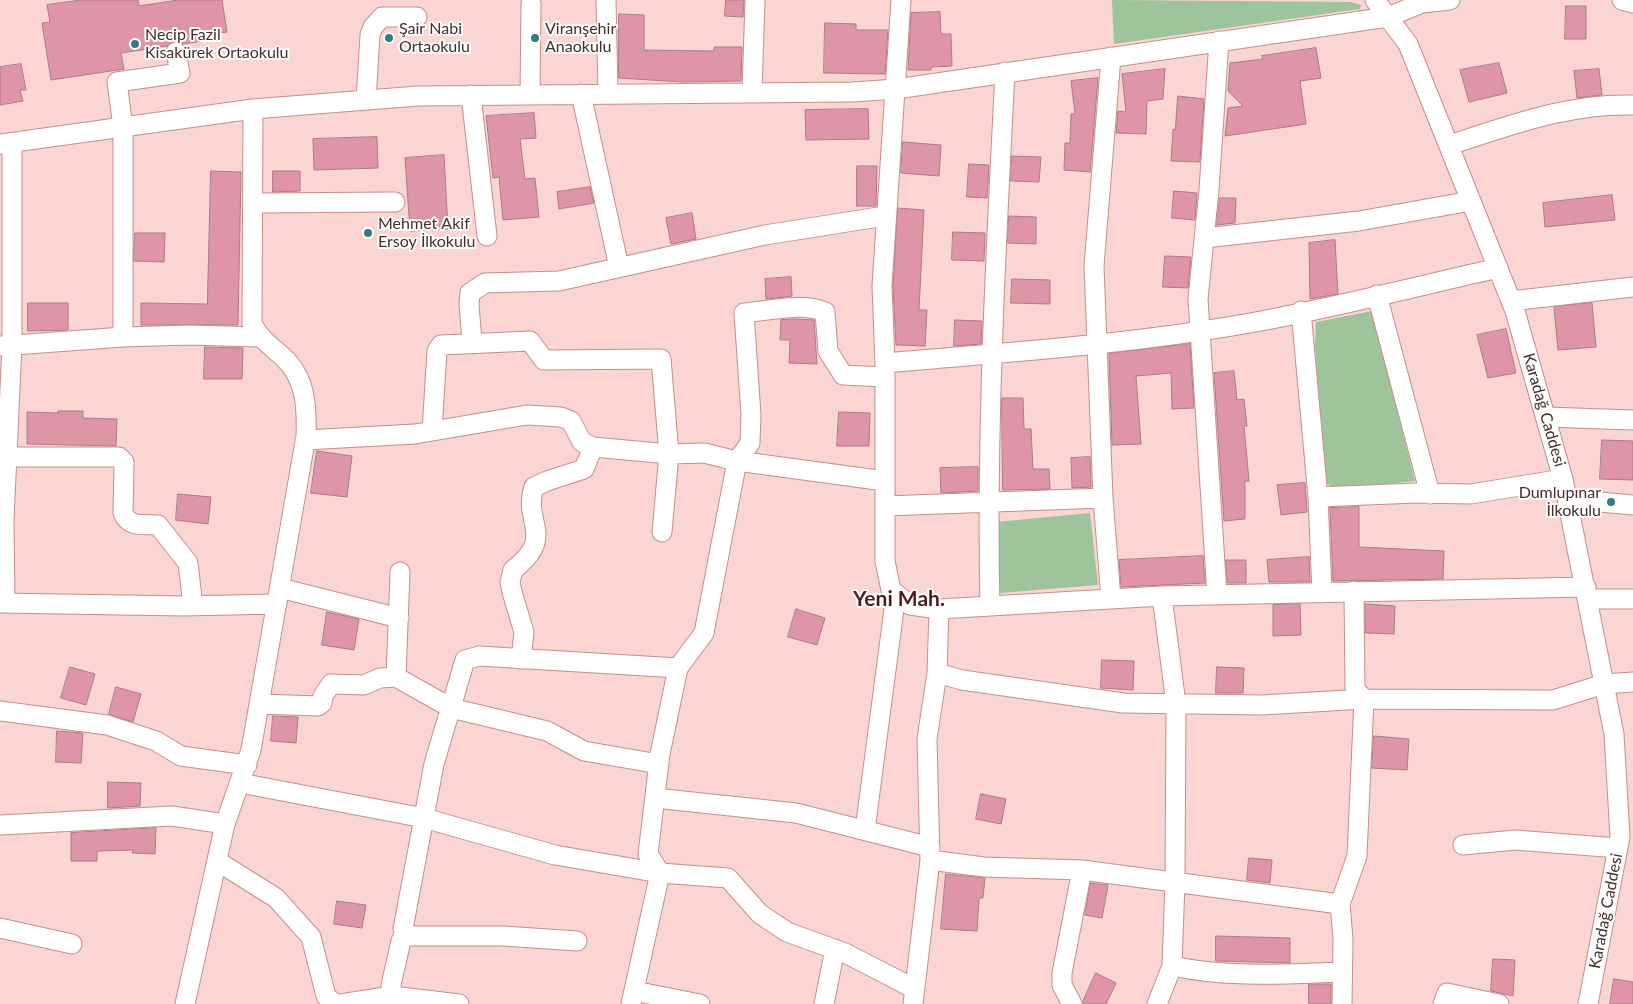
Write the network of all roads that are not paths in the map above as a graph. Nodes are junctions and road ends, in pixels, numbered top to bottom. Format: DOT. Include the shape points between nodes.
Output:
graph roads {
  1 [pos="606,0"];
  2 [pos="755,0"];
  3 [pos="902,0"];
  4 [pos="1376,0"];
  5 [pos="1450,0"];
  6 [pos="1622,0"];
  7 [pos="1633,3"];
  8 [pos="531,4"];
  9 [pos="1386,9"];
  10 [pos="417,16"];
  11 [pos="1219,41"];
  12 [pos="176,52"];
  13 [pos="1111,57"];
  14 [pos="1005,72"];
  15 [pos="896,89"];
  16 [pos="752,93"];
  17 [pos="581,94"];
  18 [pos="608,94"];
  19 [pos="471,95"];
  20 [pos="530,95"];
  21 [pos="366,100"];
  22 [pos="1633,105"];
  23 [pos="253,110"];
  24 [pos="123,128"];
  25 [pos="6,144"];
  26 [pos="1448,145"];
  27 [pos="1471,201"];
  28 [pos="395,202"];
  29 [pos="252,203"];
  30 [pos="885,216"];
  31 [pos="487,236"];
  32 [pos="1205,238"];
  33 [pos="619,267"];
  34 [pos="1498,268"];
  35 [pos="1633,287"];
  36 [pos="1377,295"];
  37 [pos="1511,301"];
  38 [pos="1301,311"];
  39 [pos="1199,330"];
  40 [pos="123,337"];
  41 [pos="259,337"];
  42 [pos="472,342"];
  43 [pos="1096,344"];
  44 [pos="6,346"];
  45 [pos="991,354"];
  46 [pos="885,370"];
  47 [pos="1546,417"];
  48 [pos="1633,420"];
  49 [pos="432,431"];
  50 [pos="306,440"];
  51 [pos="593,447"];
  52 [pos="669,454"];
  53 [pos="7,457"];
  54 [pos="736,461"];
  55 [pos="1563,479"];
  56 [pos="885,481"];
  57 [pos="1430,494"];
  58 [pos="1318,497"];
  59 [pos="1103,498"];
  60 [pos="1567,498"];
  61 [pos="988,504"];
  62 [pos="1633,505"];
  63 [pos="884,506"];
  64 [pos="662,532"];
  65 [pos="400,572"];
  66 [pos="1354,591"];
  67 [pos="1322,593"];
  68 [pos="1587,593"];
  69 [pos="896,594"];
  70 [pos="1217,595"];
  71 [pos="278,596"];
  72 [pos="1162,596"];
  73 [pos="1111,599"];
  74 [pos="1633,600"];
  75 [pos="2,602"];
  76 [pos="193,606"];
  77 [pos="990,606"];
  78 [pos="939,609"];
  79 [pos="399,618"];
  80 [pos="521,659"];
  81 [pos="678,668"];
  82 [pos="937,673"];
  83 [pos="396,677"];
  84 [pos="1633,682"];
  85 [pos="1604,684"];
  86 [pos="1364,699"];
  87 [pos="260,704"];
  88 [pos="1176,704"];
  89 [pos="451,708"];
  90 [pos="0,711"];
  91 [pos="658,764"];
  92 [pos="247,765"];
  93 [pos="240,783"];
  94 [pos="655,798"];
  95 [pos="424,818"];
  96 [pos="1626,821"];
  97 [pos="225,824"];
  98 [pos="0,825"];
  99 [pos="865,830"];
  100 [pos="1463,845"];
  101 [pos="1618,848"];
  102 [pos="930,853"];
  103 [pos="217,861"];
  104 [pos="1082,870"];
  105 [pos="660,873"];
  106 [pos="1175,882"];
  107 [pos="1340,904"];
  108 [pos="0,928"];
  109 [pos="405,936"];
  110 [pos="577,941"];
  111 [pos="72,944"];
  112 [pos="835,949"];
  113 [pos="1172,966"];
  114 [pos="1342,972"];
  115 [pos="392,996"];
  116 [pos="913,996"];
  117 [pos="632,997"];
  118 [pos="185,1004"];
  119 [pos="335,1004"];
  120 [pos="340,1004"];
  121 [pos="458,1004"];
  122 [pos="700,1004"];
  123 [pos="824,1004"];
  124 [pos="1072,1004"];
  125 [pos="1157,1004"];
  126 [pos="1342,1004"];
  127 [pos="1442,1004"];
  128 [pos="1499,1004"];
  129 [pos="1588,1004"];
  1 -- 18 [label="street"];
  2 -- 16 [label="street"];
  3 -- 15 [label="street"];
  4 -- 9 [label="street, Karadağ Caddesi"];
  5 -- 9 [label="street"];
  6 -- 7 [label="street"];
  8 -- 20 [label="street"];
  9 -- 11 [label="street"];
  9 -- 26 [label="street, Karadağ Caddesi" via="1408,44"];
  10 -- 21 [label="street" via="382,17 373,27"];
  11 -- 13 [label="street"];
  11 -- 32 [label="street"];
  12 -- 24 [label="street" via="180,73 117,82"];
  13 -- 14 [label="street"];
  13 -- 43 [label="street" via="1094,266"];
  14 -- 15 [label="street"];
  14 -- 45 [label="street"];
  15 -- 16 [label="street"];
  15 -- 30 [label="street"];
  16 -- 18 [label="street"];
  17 -- 18 [label="street"];
  17 -- 20 [label="street"];
  17 -- 33 [label="street"];
  19 -- 20 [label="street"];
  19 -- 21 [label="street"];
  19 -- 31 [label="street"];
  21 -- 23 [label="street"];
  22 -- 26 [label="street" via="1578,108"];
  23 -- 24 [label="street"];
  23 -- 29 [label="street"];
  24 -- 25 [label="street"];
  24 -- 40 [label="street"];
  25 -- 44 [label="street"];
  26 -- 27 [label="street, Karadağ Caddesi"];
  27 -- 32 [label="street" via="1359,220"];
  27 -- 34 [label="street, Karadağ Caddesi"];
  28 -- 29 [label="street"];
  29 -- 41 [label="street" via="252,317"];
  30 -- 33 [label="street" via="765,235"];
  30 -- 46 [label="street" via="882,286"];
  32 -- 39 [label="street" via="1198,299"];
  33 -- 42 [label="street" via="559,281 485,283 475,288 470,293 469,304"];
  34 -- 36 [label="street"];
  34 -- 37 [label="street, Karadağ Caddesi"];
  35 -- 37 [label="street"];
  36 -- 38 [label="street"];
  36 -- 57 [label="street"];
  37 -- 47 [label="street, Karadağ Caddesi"];
  38 -- 39 [label="street"];
  38 -- 58 [label="street"];
  39 -- 43 [label="street"];
  39 -- 70 [label="street"];
  40 -- 41 [label="street"];
  40 -- 44 [label="street"];
  41 -- 50 [label="street" via="286,359 299,379 307,403"];
  42 -- 49 [label="street" via="441,345 437,351"];
  42 -- 52 [label="street" via="502,344 530,340 544,360 662,359"];
  43 -- 45 [label="street"];
  43 -- 59 [label="street"];
  44 -- 53 [label="street"];
  45 -- 46 [label="street"];
  45 -- 61 [label="street"];
  46 -- 54 [label="street" via="843,375 828,351 825,312 818,309 790,308 744,313 750,443"];
  46 -- 56 [label="street"];
  47 -- 48 [label="street"];
  47 -- 55 [label="street, Karadağ Caddesi"];
  49 -- 50 [label="street"];
  49 -- 51 [label="street" via="527,415 561,417 571,422 582,442"];
  50 -- 71 [label="street"];
  51 -- 52 [label="street"];
  51 -- 80 [label="street" via="584,469 534,487 530,498 536,526 534,547 528,558 513,570 510,582 524,632"];
  52 -- 54 [label="street" via="704,453"];
  52 -- 64 [label="street"];
  53 -- 75 [label="street"];
  53 -- 76 [label="street" via="120,457 124,462 125,519 131,523 158,525 174,543 188,563"];
  54 -- 56 [label="street"];
  54 -- 81 [label="street" via="704,633"];
  55 -- 57 [label="street" via="1471,494"];
  55 -- 60 [label="street, Karadağ Caddesi"];
  56 -- 63 [label="street"];
  57 -- 58 [label="street"];
  58 -- 67 [label="street"];
  59 -- 61 [label="street"];
  59 -- 73 [label="street"];
  60 -- 62 [label="street"];
  60 -- 68 [label="street, Karadağ Caddesi"];
  61 -- 63 [label="street"];
  61 -- 77 [label="street"];
  63 -- 69 [label="street" via="884,561 891,590"];
  65 -- 79 [label="street"];
  66 -- 67 [label="street"];
  66 -- 68 [label="street"];
  66 -- 86 [label="street" via="1355,689"];
  67 -- 70 [label="street"];
  68 -- 74 [label="street"];
  68 -- 85 [label="street, Karadağ Caddesi"];
  69 -- 78 [label="street" via="910,605"];
  69 -- 99 [label="street"];
  70 -- 72 [label="street"];
  71 -- 76 [label="street"];
  71 -- 79 [label="street"];
  71 -- 87 [label="street"];
  72 -- 73 [label="street"];
  72 -- 88 [label="street"];
  73 -- 77 [label="street"];
  75 -- 76 [label="street"];
  77 -- 78 [label="street"];
  78 -- 82 [label="street"];
  79 -- 83 [label="street"];
  80 -- 81 [label="street"];
  80 -- 89 [label="street" via="479,656 464,660"];
  81 -- 91 [label="street"];
  82 -- 88 [label="street" via="1123,703"];
  82 -- 102 [label="street" via="927,739"];
  83 -- 87 [label="street" via="380,678 364,685 331,684 318,706"];
  83 -- 89 [label="street"];
  84 -- 85 [label="street"];
  85 -- 86 [label="street" via="1553,700"];
  85 -- 96 [label="street, Karadağ Caddesi"];
  86 -- 88 [label="street" via="1262,705"];
  86 -- 107 [label="street" via="1357,856"];
  87 -- 92 [label="street"];
  88 -- 106 [label="street"];
  89 -- 91 [label="street" via="547,731 584,752"];
  89 -- 95 [label="street" via="434,764"];
  90 -- 92 [label="street" via="107,725 156,741 181,756"];
  91 -- 94 [label="street"];
  92 -- 93 [label="street"];
  93 -- 95 [label="street"];
  93 -- 97 [label="street"];
  94 -- 99 [label="street" via="796,812"];
  94 -- 105 [label="street" via="648,854"];
  95 -- 105 [label="street" via="555,855"];
  95 -- 109 [label="street" via="403,929"];
  96 -- 101 [label="street, Karadağ Caddesi"];
  97 -- 98 [label="street" via="172,816"];
  97 -- 103 [label="street"];
  99 -- 102 [label="street"];
  100 -- 101 [label="street" via="1515,840"];
  101 -- 129 [label="street, Karadağ Caddesi"];
  102 -- 104 [label="street" via="984,867"];
  102 -- 116 [label="street"];
  103 -- 118 [label="street"];
  103 -- 119 [label="street" via="276,898 311,937 326,996"];
  104 -- 106 [label="street"];
  104 -- 124 [label="street" via="1062,973 1062,985"];
  105 -- 112 [label="street" via="728,878 760,914 787,932"];
  105 -- 117 [label="street"];
  106 -- 107 [label="street"];
  106 -- 113 [label="street"];
  107 -- 114 [label="street" via="1344,939"];
  108 -- 111 [label="street"];
  109 -- 110 [label="street" via="503,936"];
  109 -- 115 [label="street" via="400,941 391,985"];
  112 -- 116 [label="street"];
  112 -- 123 [label="street"];
  113 -- 114 [label="street" via="1204,973 1251,975"];
  113 -- 125 [label="street"];
  114 -- 126 [label="street"];
  115 -- 120 [label="street"];
  115 -- 121 [label="street"];
  117 -- 122 [label="street"];
  127 -- 128 [label="street" via="1447,993"];
}
